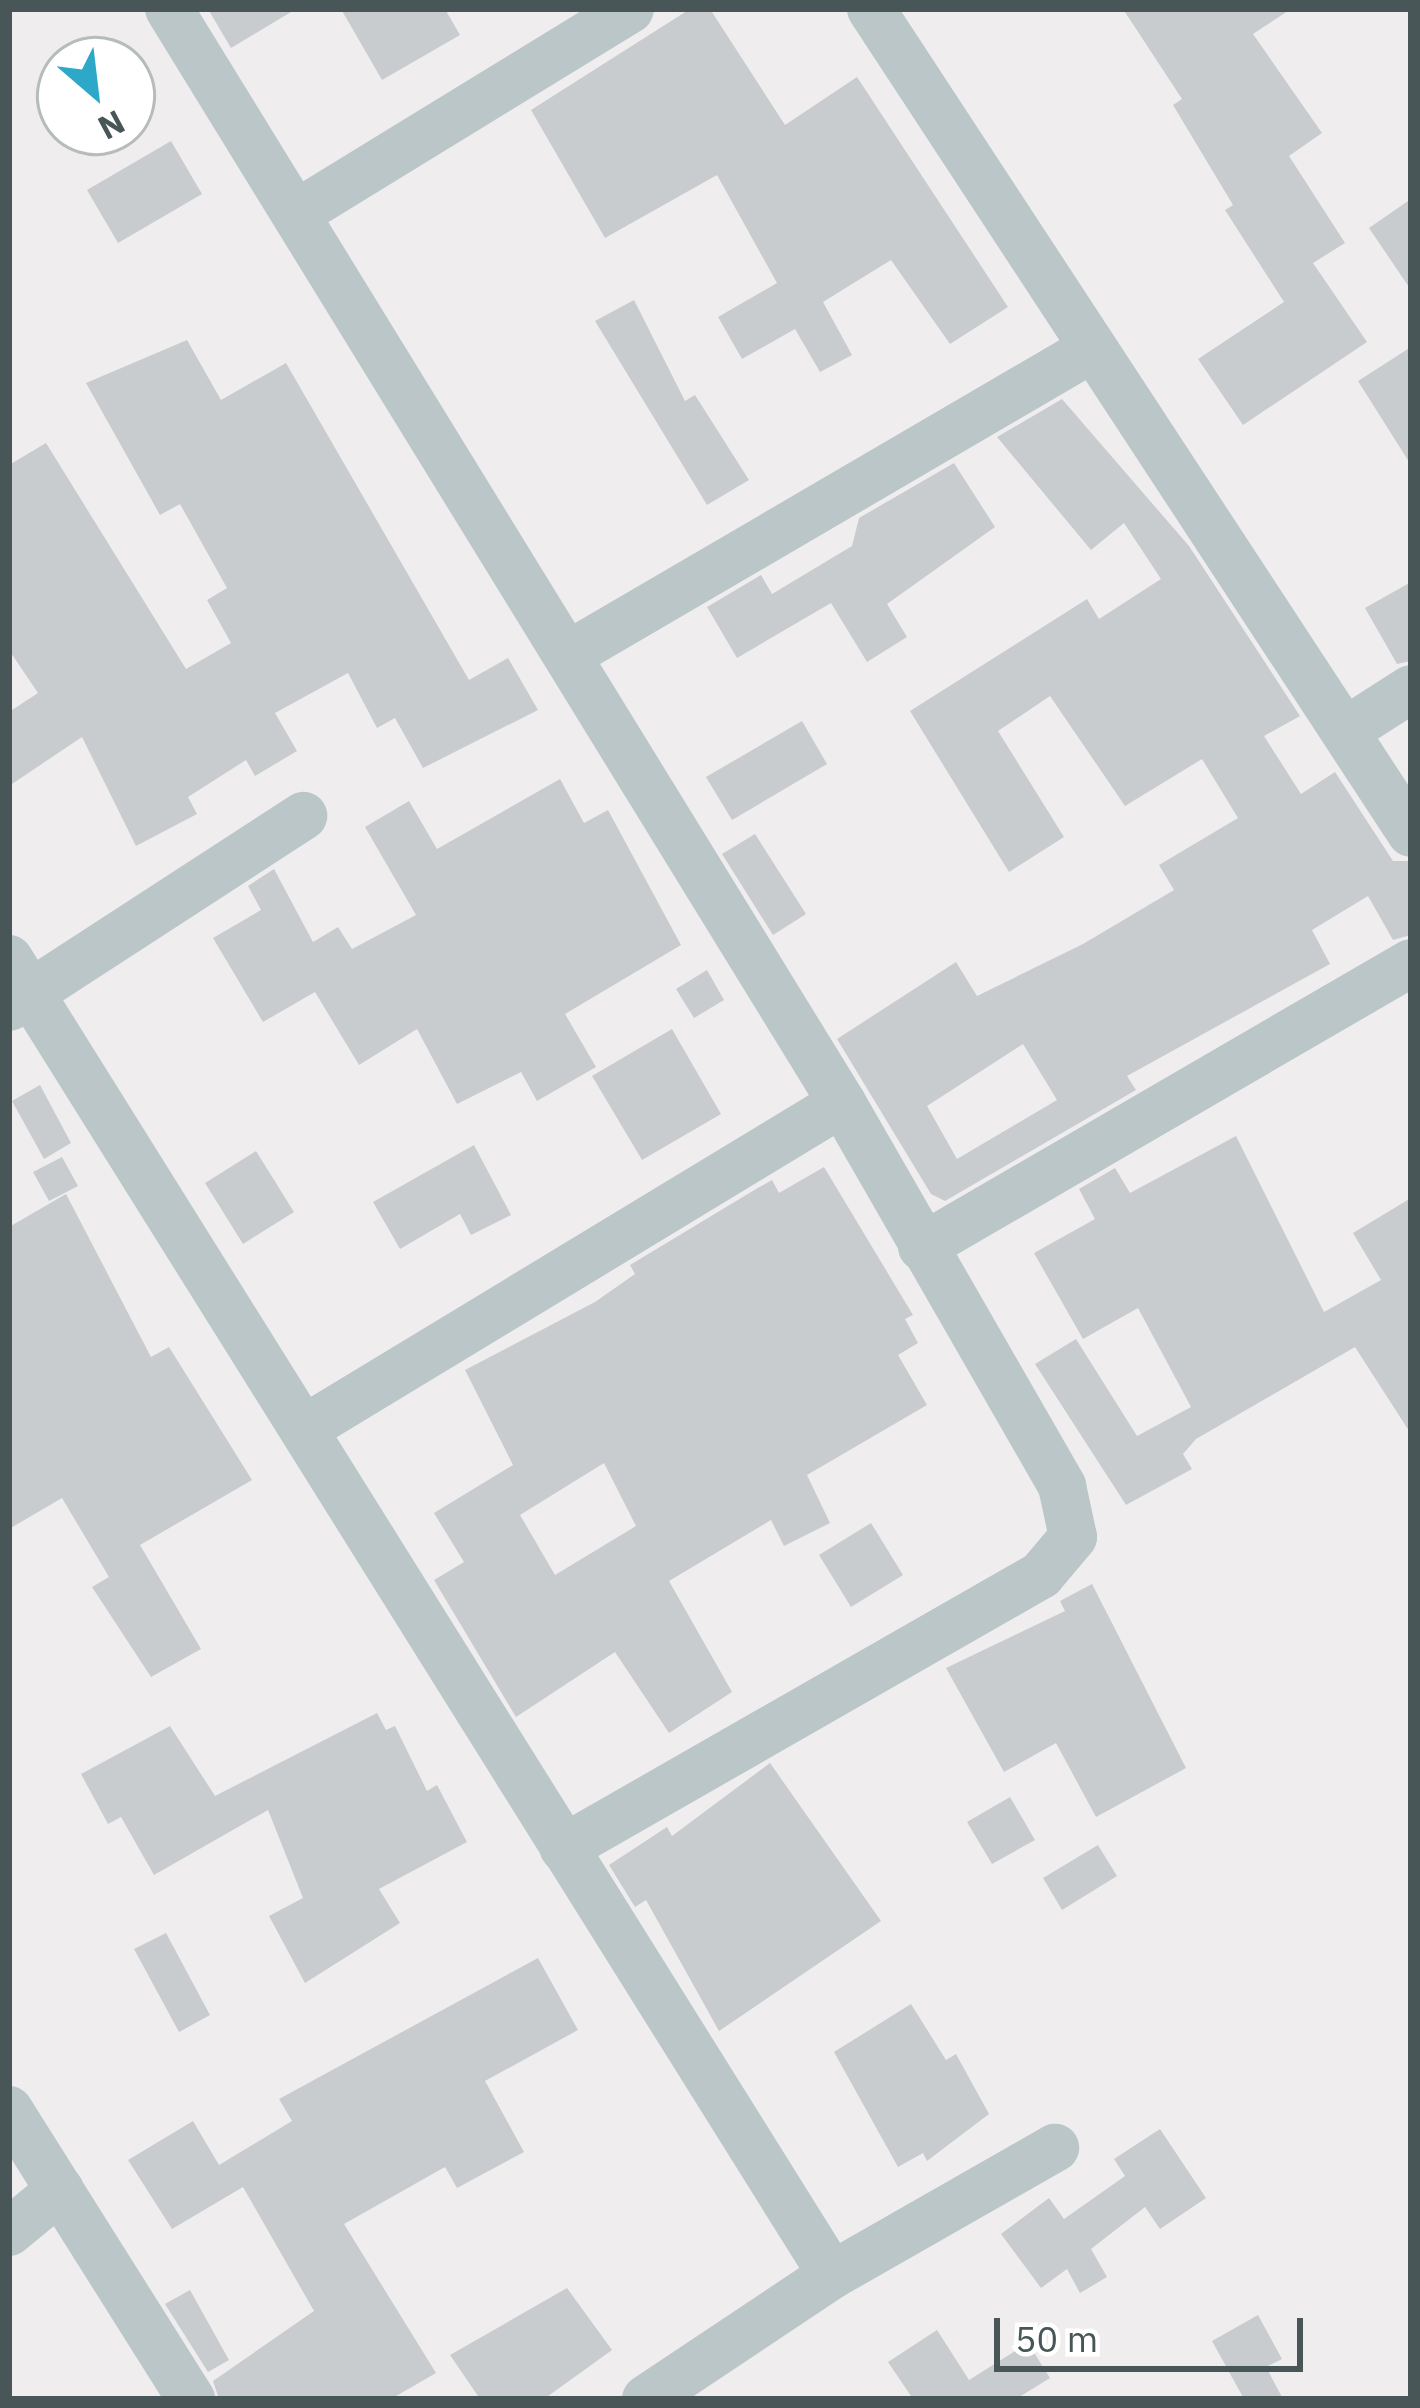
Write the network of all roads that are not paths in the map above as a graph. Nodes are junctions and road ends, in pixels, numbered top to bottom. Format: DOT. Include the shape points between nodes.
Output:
graph roads {
  1 [pos="169,9"];
  2 [pos="630,9"];
  3 [pos="872,9"];
  4 [pos="299,212"];
  5 [pos="1090,350"];
  6 [pos="573,652"];
  7 [pos="1411,688"];
  8 [pos="1346,730"];
  9 [pos="303,816"];
  10 [pos="1411,833"];
  11 [pos="1411,963"];
  12 [pos="16,986"];
  13 [pos="842,1102"];
  14 [pos="922,1247"];
  15 [pos="304,1429"];
  16 [pos="564,1848"];
  17 [pos="9,2110"];
  18 [pos="1055,2148"];
  19 [pos="60,2190"];
  20 [pos="9,2232"];
  21 [pos="832,2275"];
  22 [pos="191,2399"];
  23 [pos="646,2399"];
  1 -- 4 [label="street"];
  2 -- 4 [label="street"];
  3 -- 5 [label="street"];
  4 -- 6 [label="street"];
  5 -- 6 [label="street"];
  5 -- 8 [label="street"];
  6 -- 13 [label="street"];
  7 -- 8 [label="street"];
  8 -- 10 [label="street"];
  9 -- 12 [label="street"];
  11 -- 14 [label="street"];
  12 -- 15 [label="street"];
  13 -- 14 [label="street"];
  13 -- 15 [label="street"];
  14 -- 16 [label="street" via="1062,1486 1073,1537 1041,1575"];
  15 -- 16 [label="street"];
  16 -- 21 [label="street"];
  17 -- 19 [label="street"];
  18 -- 21 [label="street"];
  19 -- 20 [label="street"];
  19 -- 22 [label="street"];
  21 -- 23 [label="street"];
}
